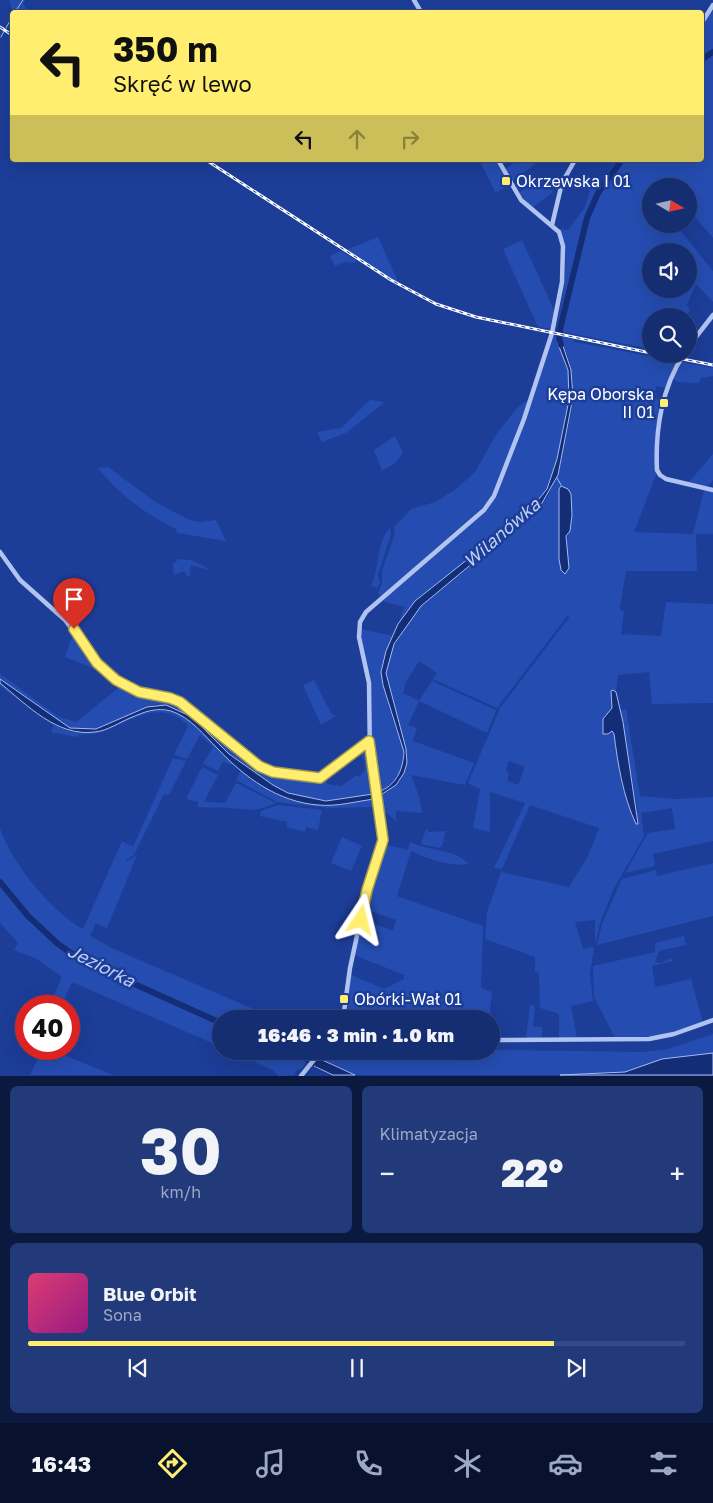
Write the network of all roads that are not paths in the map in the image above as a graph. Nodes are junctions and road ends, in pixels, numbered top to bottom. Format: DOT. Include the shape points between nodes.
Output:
graph roads {
  1 [pos="713,5"];
  2 [pos="704,19"];
  3 [pos="499,162"];
  4 [pos="574,162"];
  5 [pos="552,225"];
  6 [pos="713,315"];
  7 [pos="697,336"];
  8 [pos="679,363"];
  9 [pos="713,490"];
  10 [pos="0,552"];
  11 [pos="369,741"];
  12 [pos="344,1010"];
  13 [pos="713,1020"];
  14 [pos="500,1040"];
  15 [pos="314,1060"];
  16 [pos="303,1074"];
  1 -- 2 [label="street"];
  3 -- 5 [label="street" via="521,200"];
  4 -- 5 [label="street" via="562,182"];
  5 -- 11 [label="street" via="563,243 560,300 550,342 494,496 484,510 366,612 360,622 359,637 370,695"];
  6 -- 7 [label="street"];
  8 -- 9 [label="street" via="663,403 657,470 666,479"];
  10 -- 11 [label="street" via="20,580 65,620 97,663 111,676 134,691 180,702 260,767 273,772 320,778"];
  11 -- 12 [label="street" via="383,840 367,890"];
  13 -- 14 [label="street" via="649,1039"];
  15 -- 16 [label="street"];
}
